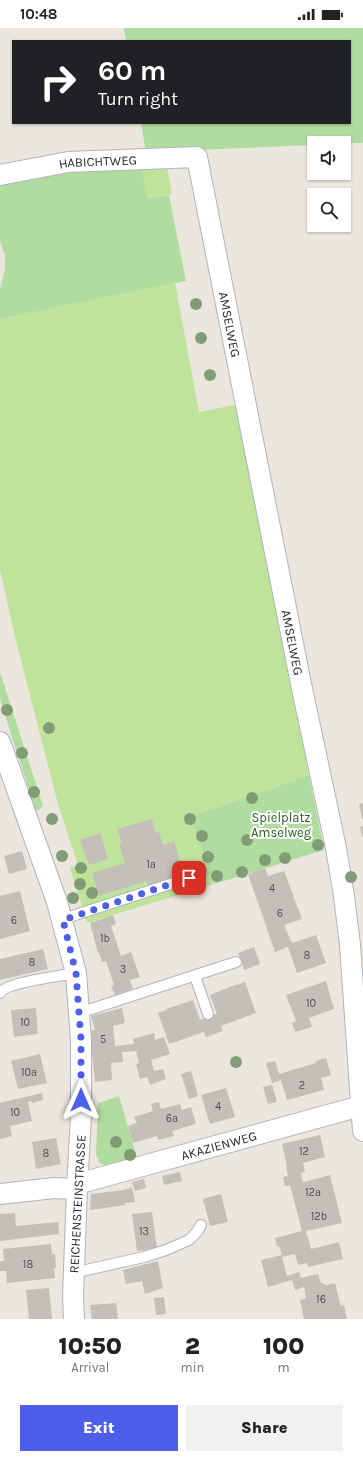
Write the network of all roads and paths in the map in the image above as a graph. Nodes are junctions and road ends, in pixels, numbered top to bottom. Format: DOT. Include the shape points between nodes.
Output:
graph roads {
  1 [pos="197,157"];
  2 [pos="0,175"];
  3 [pos="0,742"];
  4 [pos="189,878"];
  5 [pos="63,920"];
  6 [pos="236,962"];
  7 [pos="76,973"];
  8 [pos="195,976"];
  9 [pos="0,993"];
  10 [pos="79,1014"];
  11 [pos="208,1014"];
  12 [pos="361,1106"];
  13 [pos="363,1131"];
  14 [pos="77,1186"];
  15 [pos="0,1194"];
  16 [pos="201,1225"];
  17 [pos="74,1273"];
  18 [pos="74,1319"];
  1 -- 2 [label="street, HABICHTWEG" via="68,162"];
  1 -- 12 [label="street, AMSELWEG" via="336,848 350,945"];
  3 -- 5 [label="street, REICHENSTEINSTRASSE"];
  4 -- 5 [label="lane"];
  5 -- 7 [label="street, REICHENSTEINSTRASSE"];
  6 -- 8 [label="lane"];
  7 -- 9 [label="lane" via="12,985"];
  7 -- 10 [label="street, REICHENSTEINSTRASSE"];
  8 -- 10 [label="lane"];
  8 -- 11 [label="lane"];
  10 -- 14 [label="street, REICHENSTEINSTRASSE" via="81,1116"];
  12 -- 13 [label="street, AMSELWEG"];
  12 -- 14 [label="street, AKAZIENWEG"];
  14 -- 15 [label="street, AKAZIENWEG"];
  14 -- 17 [label="street, REICHENSTEINSTRASSE"];
  16 -- 17 [label="lane" via="189,1240 166,1250"];
  17 -- 18 [label="street, REICHENSTEINSTRASSE"];
}
